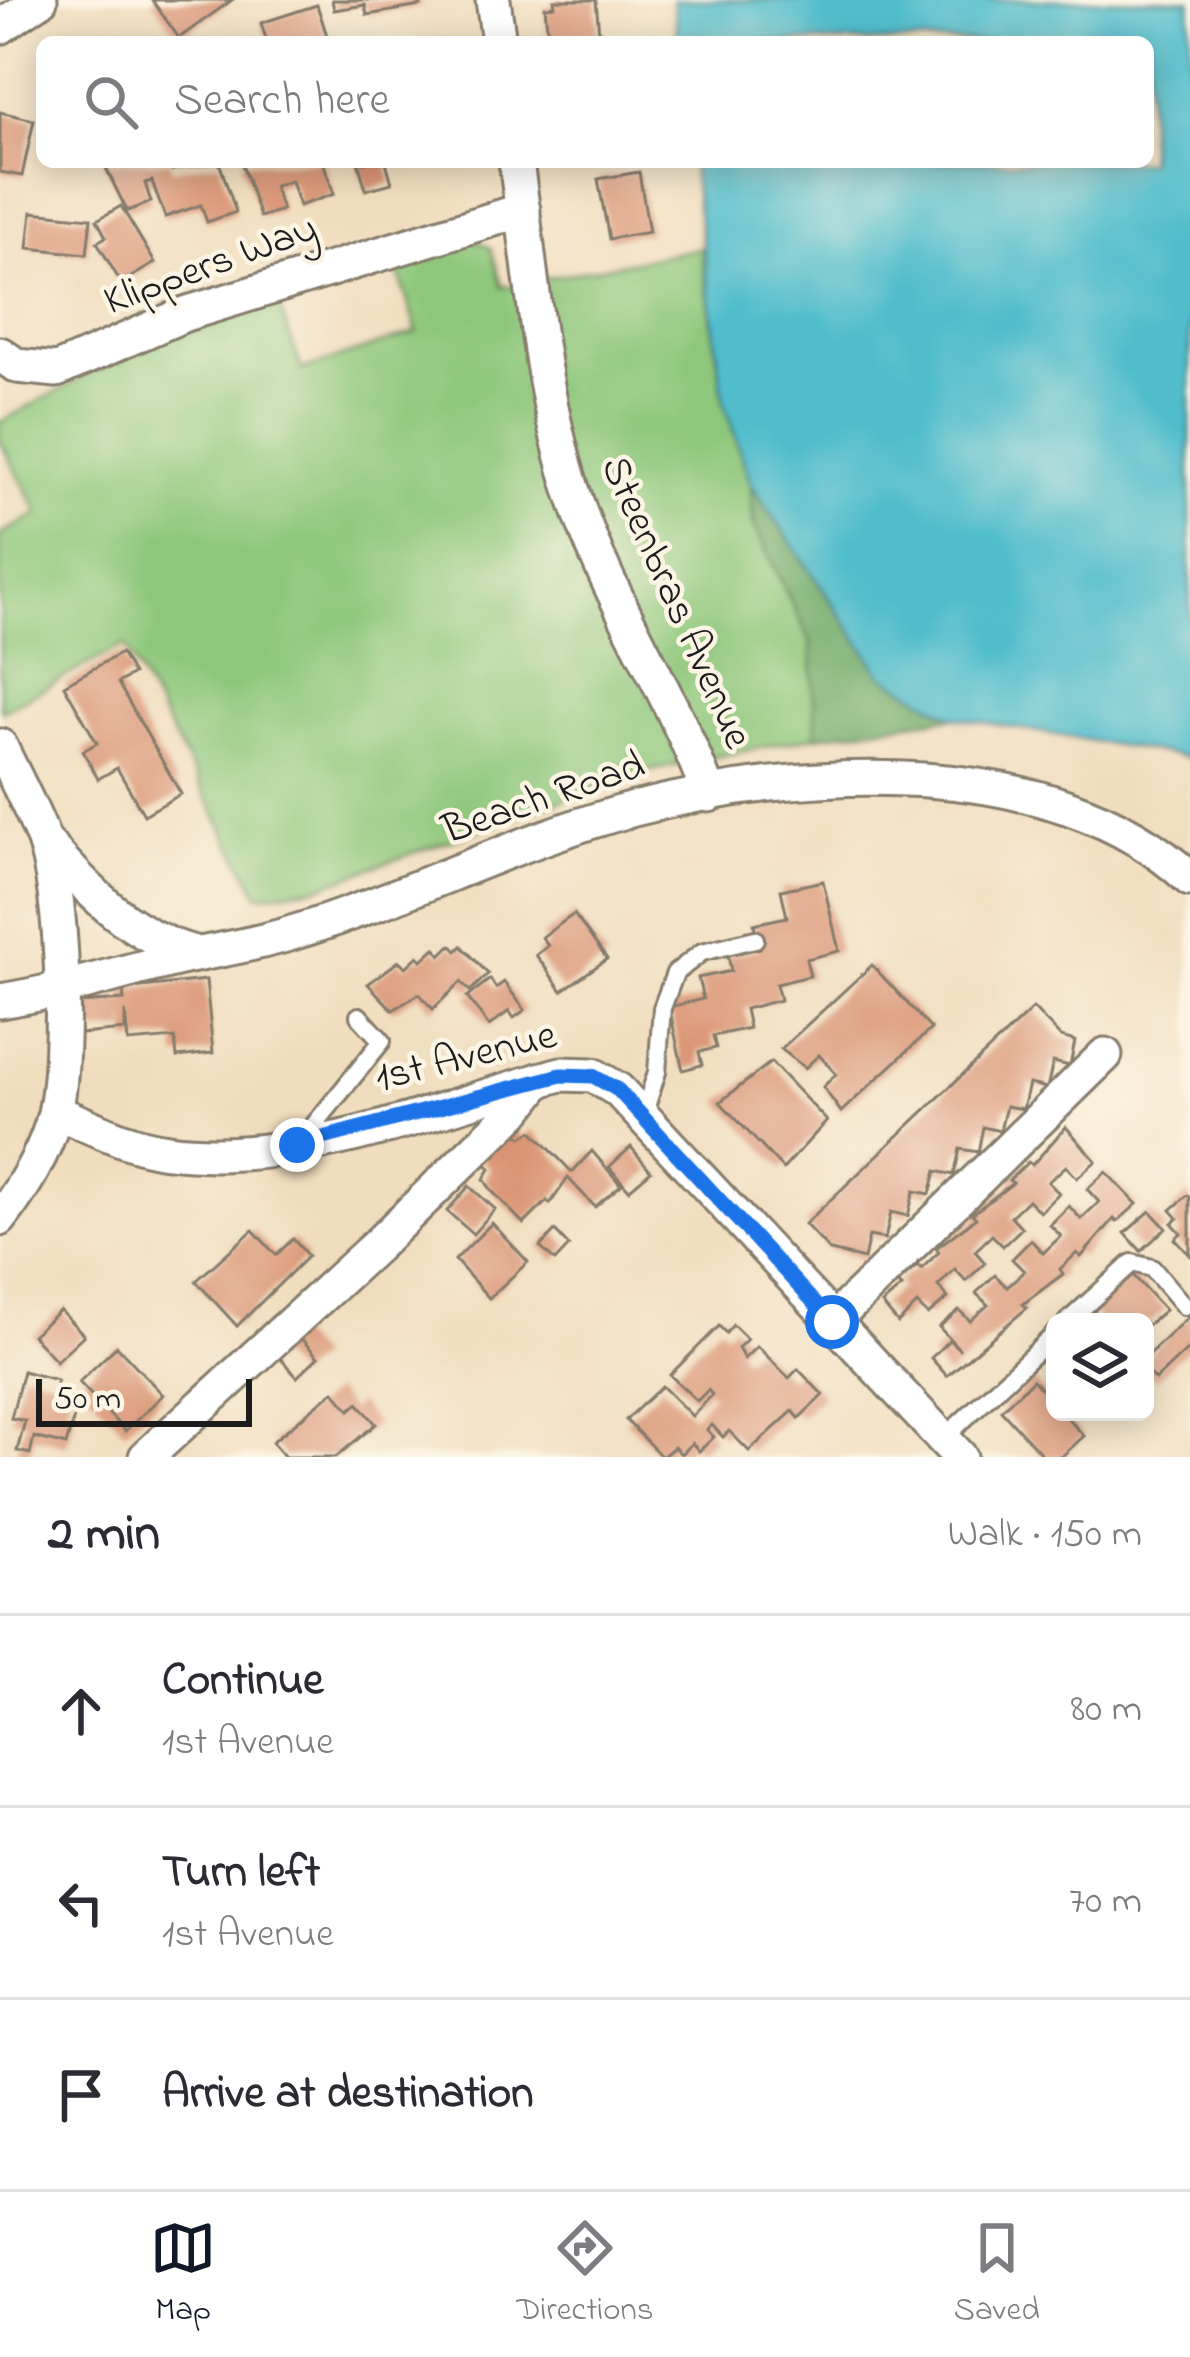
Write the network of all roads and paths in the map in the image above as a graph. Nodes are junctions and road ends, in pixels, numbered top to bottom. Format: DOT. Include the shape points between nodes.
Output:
graph roads {
  1 [pos="40,0"];
  2 [pos="493,0"];
  3 [pos="0,27"];
  4 [pos="498,36"];
  5 [pos="517,168"];
  6 [pos="523,210"];
  7 [pos="1,355"];
  8 [pos="0,746"];
  9 [pos="709,795"];
  10 [pos="1118,829"];
  11 [pos="44,840"];
  12 [pos="1190,851"];
  13 [pos="1190,879"];
  14 [pos="755,939"];
  15 [pos="200,955"];
  16 [pos="61,991"];
  17 [pos="0,1001"];
  18 [pos="358,1016"];
  19 [pos="1105,1055"];
  20 [pos="539,1080"];
  21 [pos="56,1112"];
  22 [pos="643,1117"];
  23 [pos="297,1145"];
  24 [pos="0,1220"];
  25 [pos="1184,1306"];
  26 [pos="1077,1313"];
  27 [pos="832,1322"];
  28 [pos="1046,1344"];
  29 [pos="951,1448"];
  30 [pos="146,1457"];
  1 -- 3 [label="street"];
  2 -- 4 [label="street"];
  5 -- 6 [label="street, Steenbras Avenue"];
  6 -- 7 [label="street, Klippers Way" via="185,314 57,370 17,366"];
  6 -- 9 [label="street, Steenbras Avenue" via="574,499"];
  8 -- 11 [label="street"];
  9 -- 10 [label="street, Beach Road" via="835,780 934,781 1006,789"];
  9 -- 15 [label="street, Beach Road" via="632,810 288,934"];
  10 -- 12 [label="street"];
  10 -- 13 [label="street, Beach Road"];
  11 -- 15 [label="street" via="135,931"];
  11 -- 16 [label="street" via="58,898"];
  14 -- 22 [label="lane" via="702,952 675,973"];
  15 -- 16 [label="street, Beach Road"];
  16 -- 17 [label="street, Beach Road"];
  16 -- 21 [label="street"];
  18 -- 23 [label="lane" via="382,1042"];
  19 -- 27 [label="street"];
  20 -- 22 [label="street, 1st Avenue" via="593,1076"];
  20 -- 23 [label="street, 1st Avenue"];
  20 -- 30 [label="street" via="378,1244"];
  21 -- 23 [label="street, 1st Avenue" via="162,1151 209,1155"];
  21 -- 24 [label="street"];
  22 -- 27 [label="street, 1st Avenue"];
  25 -- 26 [label="lane" via="1147,1263 1132,1263"];
  27 -- 29 [label="street, 1st Avenue"];
  28 -- 29 [label="lane"];
}
